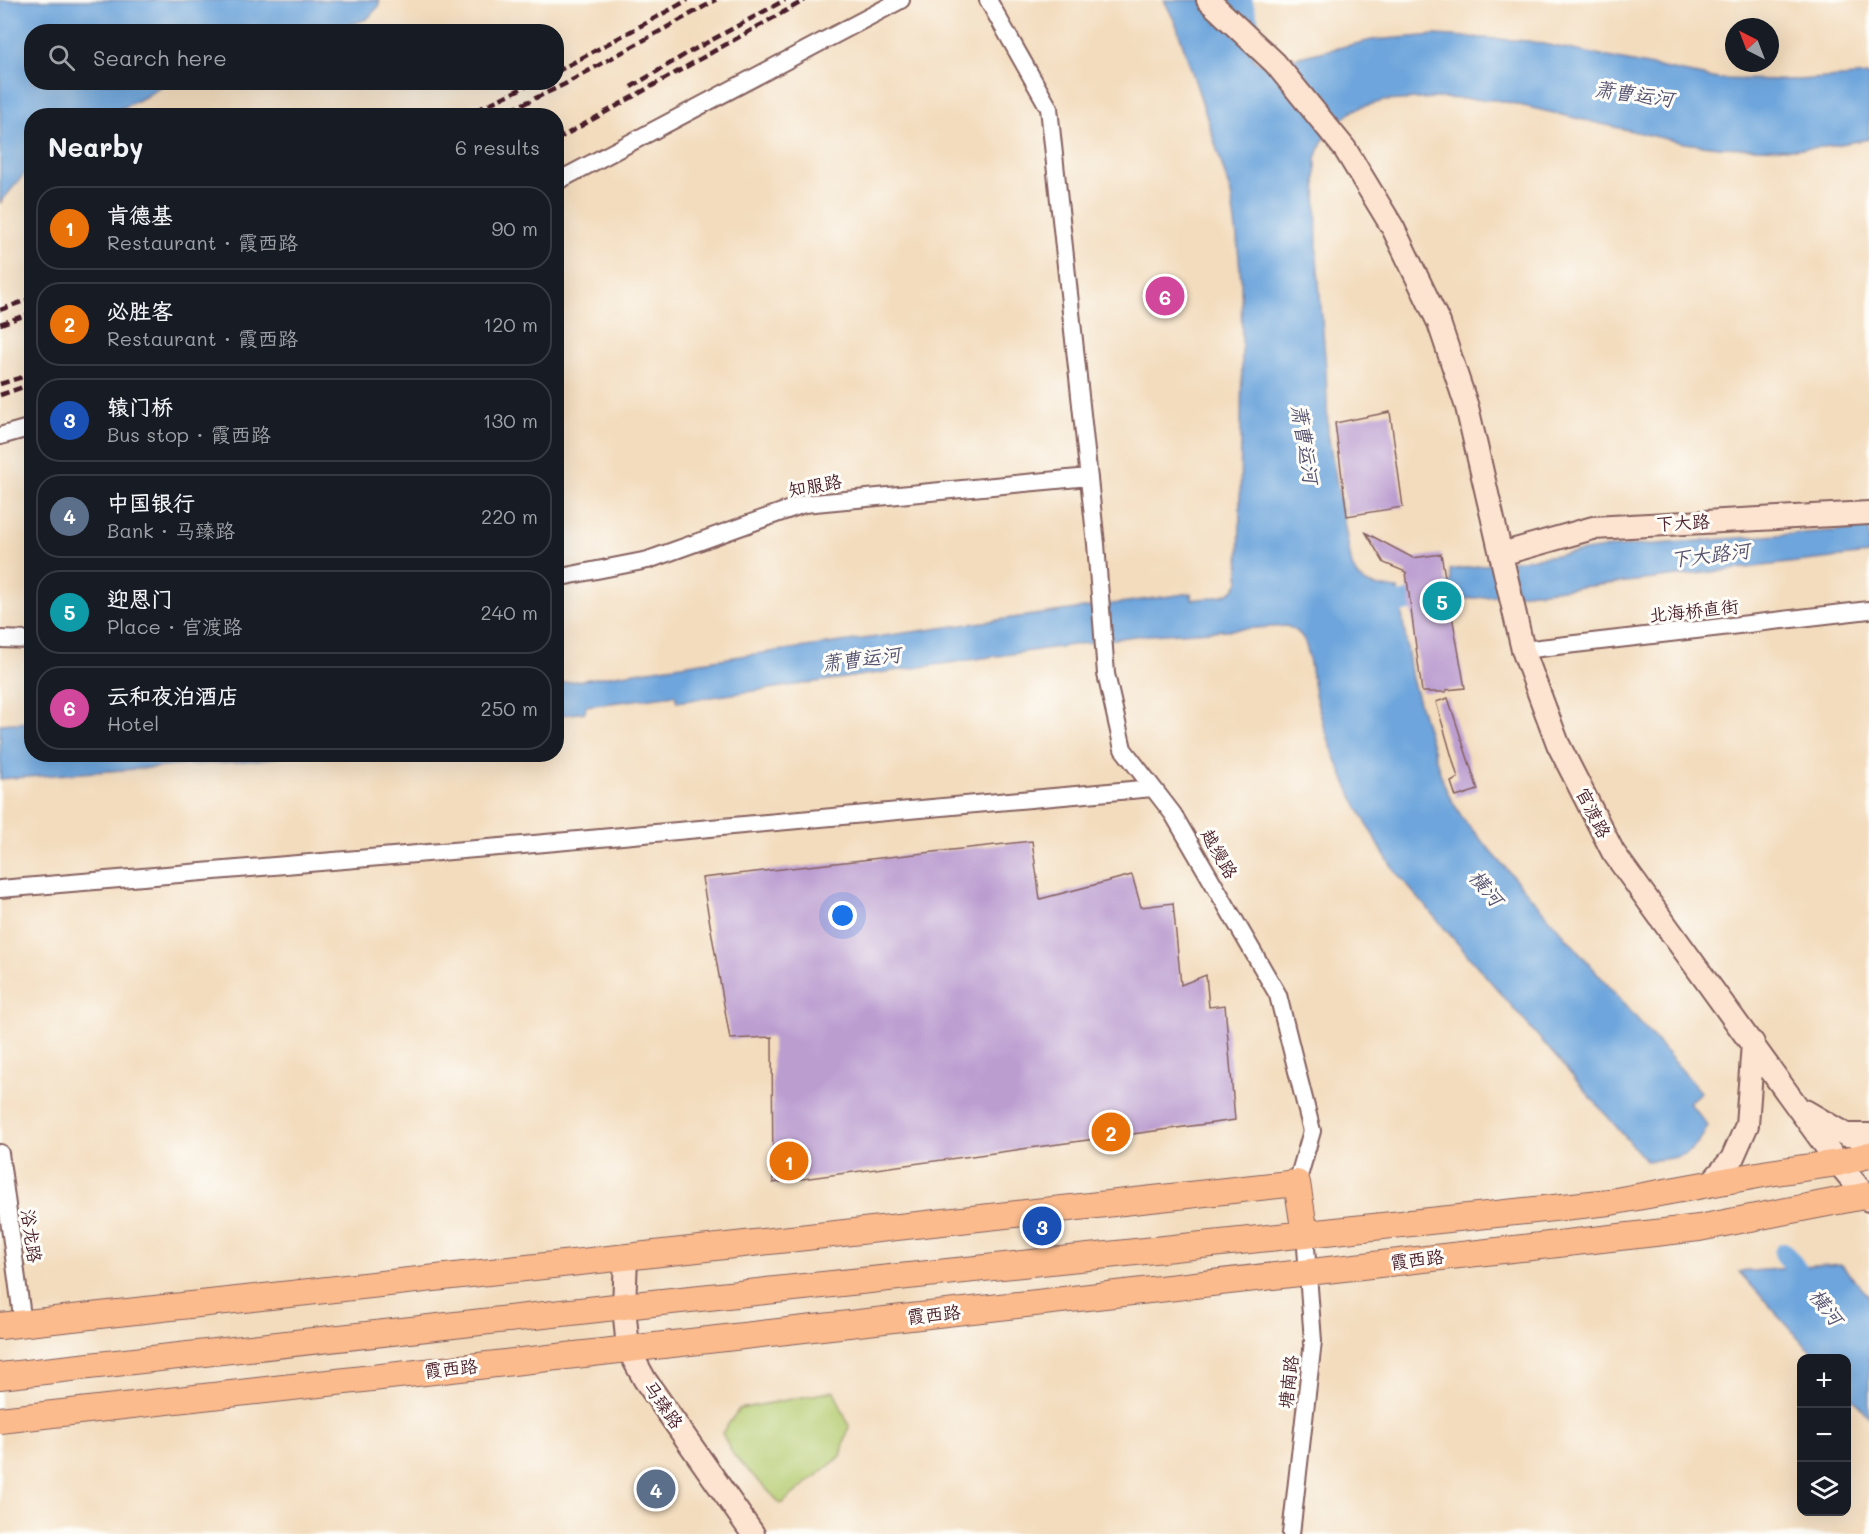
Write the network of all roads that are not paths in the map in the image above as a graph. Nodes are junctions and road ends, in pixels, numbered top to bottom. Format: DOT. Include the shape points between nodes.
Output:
graph roads {
  1 [pos="901,0"];
  2 [pos="988,0"];
  3 [pos="1208,0"];
  4 [pos="564,178"];
  5 [pos="24,429"];
  6 [pos="0,436"];
  7 [pos="1089,477"];
  8 [pos="1869,513"];
  9 [pos="1501,554"];
  10 [pos="564,576"];
  11 [pos="1869,610"];
  12 [pos="0,639"];
  13 [pos="24,640"];
  14 [pos="1523,650"];
  15 [pos="1153,788"];
  16 [pos="0,889"];
  17 [pos="1753,1044"];
  18 [pos="1798,1107"];
  19 [pos="1869,1135"];
  20 [pos="0,1153"];
  21 [pos="1869,1155"];
  22 [pos="1838,1163"];
  23 [pos="1297,1183"];
  24 [pos="1709,1185"];
  25 [pos="1868,1197"];
  26 [pos="1305,1234"];
  27 [pos="626,1257"];
  28 [pos="1308,1272"];
  29 [pos="624,1306"];
  30 [pos="11,1325"];
  31 [pos="628,1349"];
  32 [pos="0,1376"];
  33 [pos="0,1420"];
  34 [pos="753,1534"];
  35 [pos="1291,1534"];
  1 -- 4 [label="street"];
  2 -- 7 [label="street, 越缦路" via="1049,108"];
  3 -- 9 [label="street, 官渡路" via="1275,63 1345,149 1393,228 1439,323 1467,407"];
  5 -- 6 [label="street"];
  7 -- 10 [label="street, 知服路" via="804,504 648,560"];
  7 -- 15 [label="street, 越缦路" via="1106,674 1123,749"];
  8 -- 9 [label="street, 下大路" via="1593,528"];
  9 -- 14 [label="street, 官渡路"];
  11 -- 14 [label="street, 北海桥直街"];
  12 -- 13 [label="street"];
  14 -- 17 [label="street, 官渡路" via="1558,744 1613,852"];
  15 -- 16 [label="street"];
  15 -- 23 [label="street, 越缦路" via="1173,814 1278,995 1312,1131"];
  17 -- 18 [label="street, 官渡路"];
  17 -- 24 [label="street" via="1747,1125 1732,1159"];
  18 -- 19 [label="street" via="1846,1135"];
  18 -- 22 [label="street, 官渡路"];
  20 -- 30 [label="street, 浴龙路"];
  21 -- 22 [label="main road, 霞西路"];
  22 -- 24 [label="main road, 霞西路"];
  22 -- 25 [label="street, 官渡路"];
  23 -- 26 [label="main road"];
  23 -- 27 [label="main road"];
  24 -- 26 [label="main road, 霞西路" via="1610,1202"];
  25 -- 28 [label="main road, 霞西路" via="1699,1228"];
  26 -- 28 [label="street, 塘南路"];
  26 -- 29 [label="main road, 霞西路"];
  27 -- 29 [label="street, 马臻路"];
  27 -- 30 [label="main road"];
  28 -- 31 [label="main road, 霞西路"];
  28 -- 35 [label="street, 塘南路" via="1313,1341"];
  29 -- 31 [label="street, 马臻路"];
  29 -- 32 [label="main road, 霞西路"];
  31 -- 33 [label="main road, 霞西路"];
  31 -- 34 [label="street, 马臻路" via="645,1380"];
}
